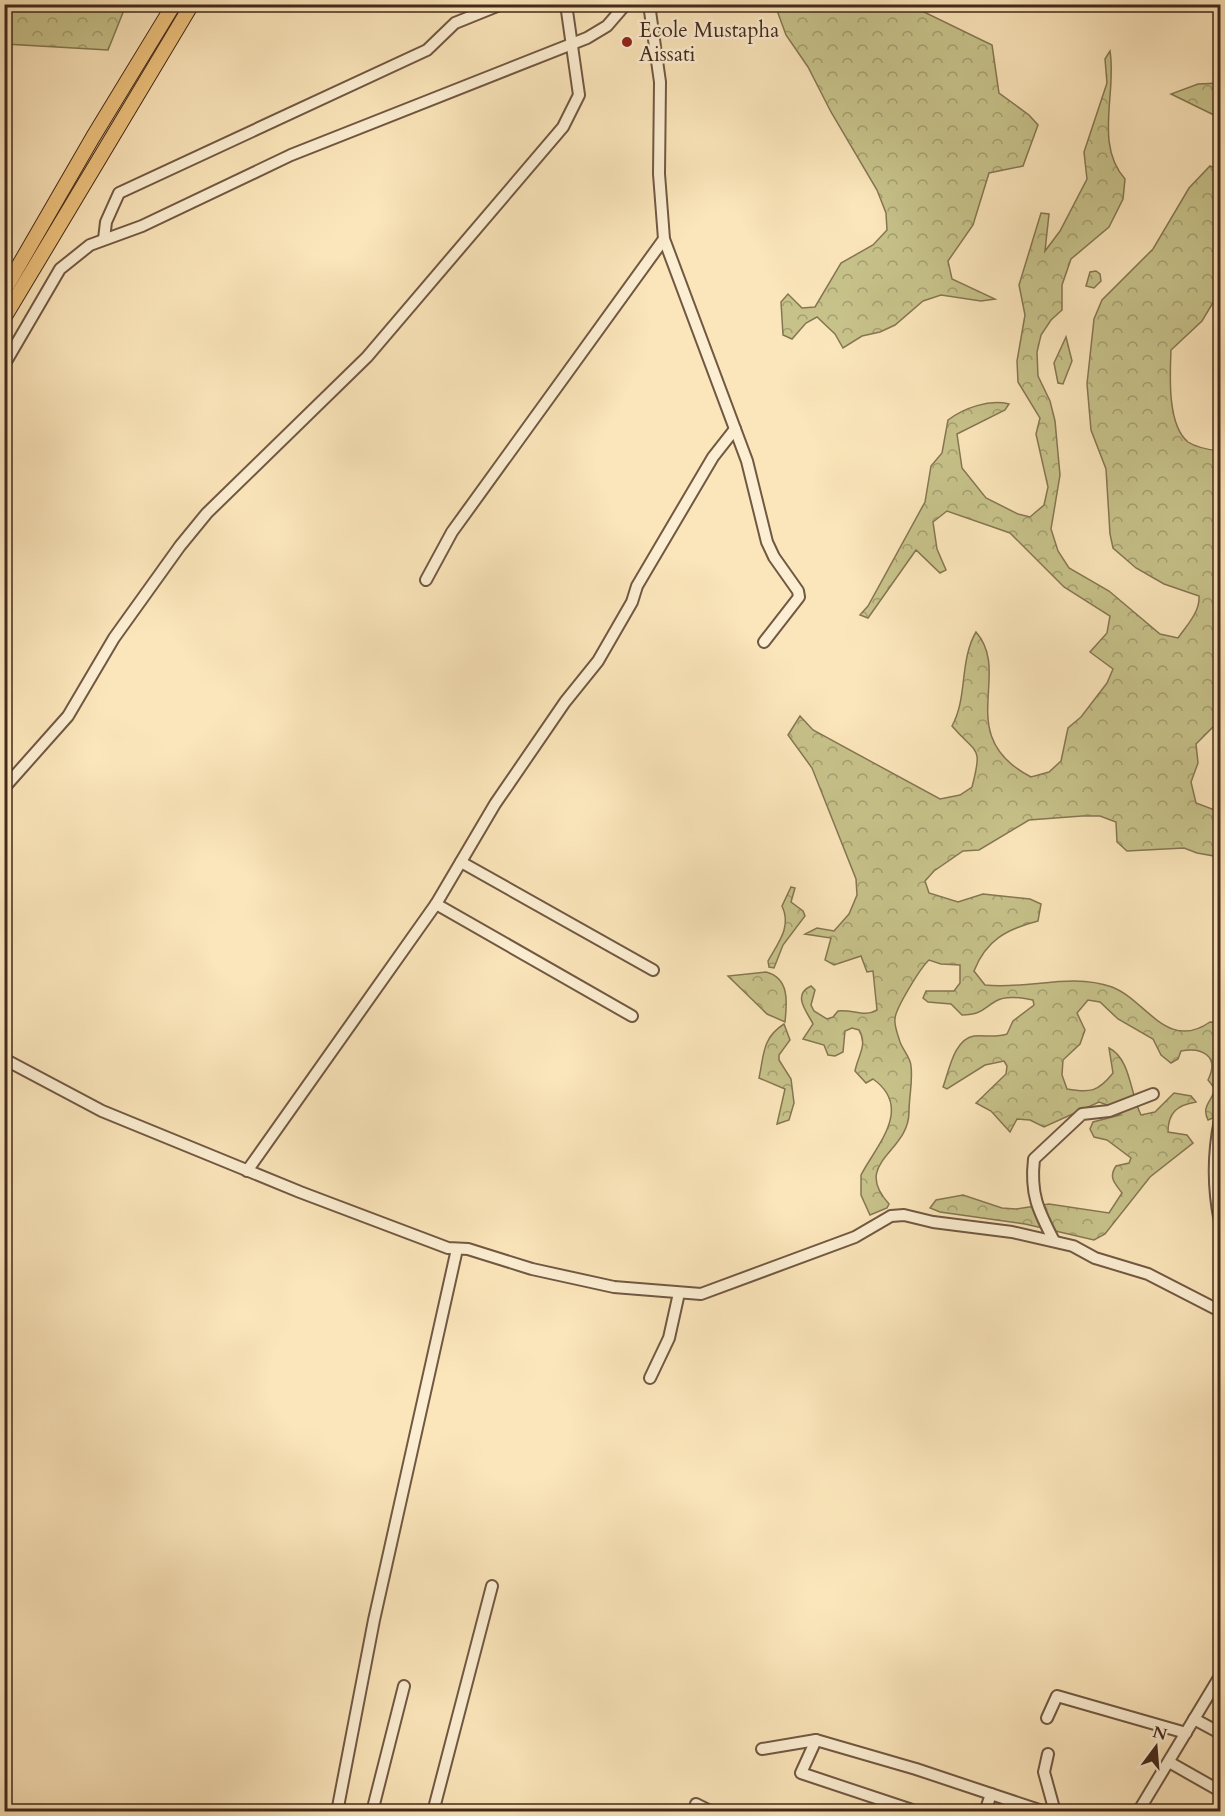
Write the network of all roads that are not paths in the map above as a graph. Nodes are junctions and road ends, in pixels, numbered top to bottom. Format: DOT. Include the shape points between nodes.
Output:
graph roads {
  1 [pos="174,4"];
  2 [pos="192,4"];
  3 [pos="502,4"];
  4 [pos="566,4"];
  5 [pos="626,4"];
  6 [pos="649,4"];
  7 [pos="573,43"];
  8 [pos="105,239"];
  9 [pos="664,239"];
  10 [pos="4,291"];
  11 [pos="4,318"];
  12 [pos="4,365"];
  13 [pos="735,429"];
  14 [pos="426,580"];
  15 [pos="764,642"];
  16 [pos="4,788"];
  17 [pos="461,862"];
  18 [pos="436,904"];
  19 [pos="653,970"];
  20 [pos="633,1016"];
  21 [pos="4,1059"];
  22 [pos="1153,1094"];
  23 [pos="1221,1120"];
  24 [pos="247,1171"];
  25 [pos="1218,1191"];
  26 [pos="1221,1222"];
  27 [pos="1054,1241"];
  28 [pos="457,1249"];
  29 [pos="679,1293"];
  30 [pos="1221,1311"];
  31 [pos="650,1378"];
  32 [pos="492,1586"];
  33 [pos="1221,1676"];
  34 [pos="404,1686"];
  35 [pos="1217,1687"];
  36 [pos="1047,1718"];
  37 [pos="1194,1719"];
  38 [pos="1186,1733"];
  39 [pos="1221,1733"];
  40 [pos="816,1740"];
  41 [pos="762,1749"];
  42 [pos="1048,1754"];
  43 [pos="1168,1762"];
  44 [pos="1221,1791"];
  45 [pos="991,1794"];
  46 [pos="696,1804"];
  47 [pos="337,1812"];
  48 [pos="372,1812"];
  49 [pos="433,1812"];
  50 [pos="712,1812"];
  51 [pos="918,1812"];
  52 [pos="985,1812"];
  53 [pos="1045,1812"];
  54 [pos="1055,1812"];
  55 [pos="1138,1812"];
  1 -- 10 [label="main road"];
  2 -- 11 [label="main road"];
  3 -- 8 [label="street" via="455,23 427,50 119,193 105,222"];
  4 -- 7 [label="street"];
  5 -- 7 [label="street" via="607,26"];
  6 -- 9 [label="street" via="660,82 659,174"];
  7 -- 8 [label="street" via="291,155 142,226"];
  7 -- 16 [label="street" via="579,94 563,128 367,357 207,513 114,638 68,716"];
  8 -- 12 [label="street" via="72,257 60,269"];
  9 -- 13 [label="street"];
  9 -- 14 [label="street" via="452,532"];
  13 -- 15 [label="street" via="767,542 799,597"];
  13 -- 17 [label="street" via="713,457 598,661 558,711"];
  17 -- 18 [label="street"];
  17 -- 19 [label="street"];
  18 -- 20 [label="street"];
  18 -- 24 [label="street"];
  21 -- 24 [label="street" via="102,1112"];
  22 -- 27 [label="street" via="1109,1111 1082,1114 1034,1159 1031,1184 1037,1208"];
  23 -- 25 [label="street" via="1214,1148"];
  24 -- 28 [label="street"];
  25 -- 26 [label="street"];
  27 -- 29 [label="street" via="891,1216 855,1237 726,1286 701,1294"];
  27 -- 30 [label="street" via="1148,1274"];
  28 -- 29 [label="street" via="568,1278"];
  28 -- 47 [label="street" via="374,1620"];
  29 -- 31 [label="street" via="669,1338"];
  32 -- 49 [label="street"];
  33 -- 35 [label="street"];
  34 -- 48 [label="street"];
  35 -- 37 [label="street"];
  36 -- 38 [label="street" via="1058,1696"];
  37 -- 38 [label="street"];
  37 -- 39 [label="street"];
  38 -- 43 [label="street"];
  40 -- 41 [label="street"];
  40 -- 45 [label="street"];
  40 -- 51 [label="street" via="801,1773"];
  42 -- 54 [label="street" via="1044,1772"];
  43 -- 44 [label="street"];
  43 -- 55 [label="street"];
  45 -- 52 [label="street"];
  45 -- 53 [label="street"];
  46 -- 50 [label="street"];
}
